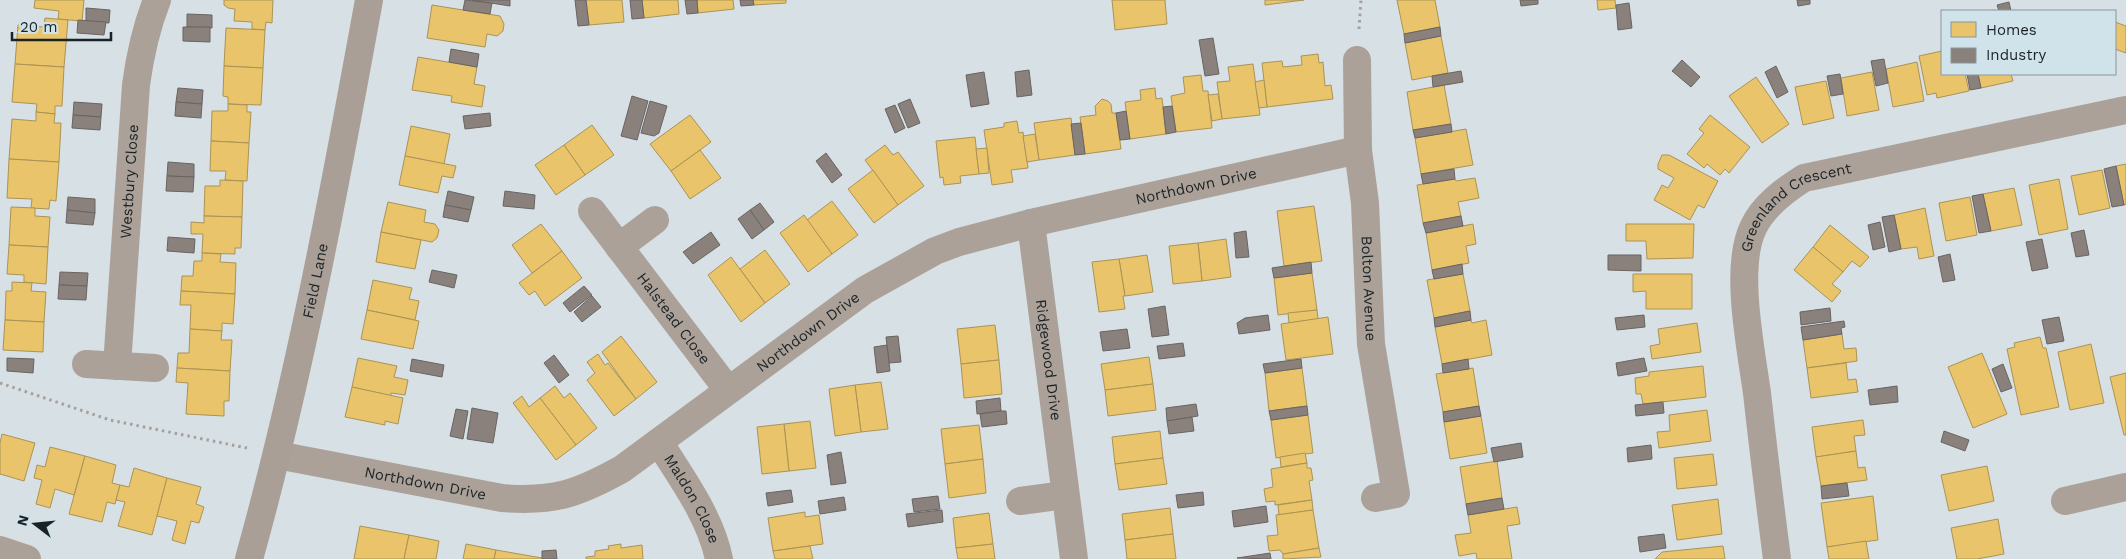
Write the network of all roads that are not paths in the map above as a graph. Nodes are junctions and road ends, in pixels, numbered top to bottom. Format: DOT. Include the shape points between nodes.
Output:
graph roads {
  1 [pos="156,0"];
  2 [pos="368,0"];
  3 [pos="1357,60"];
  4 [pos="2126,110"];
  5 [pos="1358,150"];
  6 [pos="592,211"];
  7 [pos="655,220"];
  8 [pos="1032,223"];
  9 [pos="619,247"];
  10 [pos="86,364"];
  11 [pos="117,366"];
  12 [pos="155,368"];
  13 [pos="728,390"];
  14 [pos="659,442"];
  15 [pos="277,455"];
  16 [pos="2126,487"];
  17 [pos="1066,495"];
  18 [pos="1375,498"];
  19 [pos="1020,501"];
  20 [pos="2065,501"];
  21 [pos="0,550"];
  22 [pos="27,559"];
  23 [pos="249,559"];
  24 [pos="720,559"];
  25 [pos="1074,559"];
  26 [pos="1777,559"];
  1 -- 11 [label="street, Westbury Close" via="139,56"];
  2 -- 15 [label="street, Field Lane" via="342,146"];
  3 -- 5 [label="street, Bolton Avenue"];
  4 -- 26 [label="street, Greenland Crescent" via="1804,178 1767,208 1753,227 1747,250 1746,301"];
  5 -- 8 [label="street, Northdown Drive"];
  5 -- 18 [label="street, Bolton Avenue" via="1366,222 1371,344 1396,494"];
  6 -- 9 [label="street, Halstead Close"];
  7 -- 9 [label="street"];
  8 -- 13 [label="street, Northdown Drive" via="959,242 916,260 866,290"];
  8 -- 17 [label="street, Ridgewood Drive"];
  9 -- 13 [label="street, Halstead Close"];
  10 -- 11 [label="street"];
  11 -- 12 [label="street"];
  13 -- 14 [label="street, Northdown Drive"];
  14 -- 15 [label="street, Northdown Drive" via="622,469 579,491 560,497 528,500 502,498"];
  14 -- 24 [label="street, Maldon Close" via="698,504"];
  15 -- 23 [label="street, Field Lane"];
  16 -- 20 [label="street"];
  17 -- 19 [label="street"];
  17 -- 25 [label="street, Ridgewood Drive"];
  21 -- 22 [label="street"];
}
